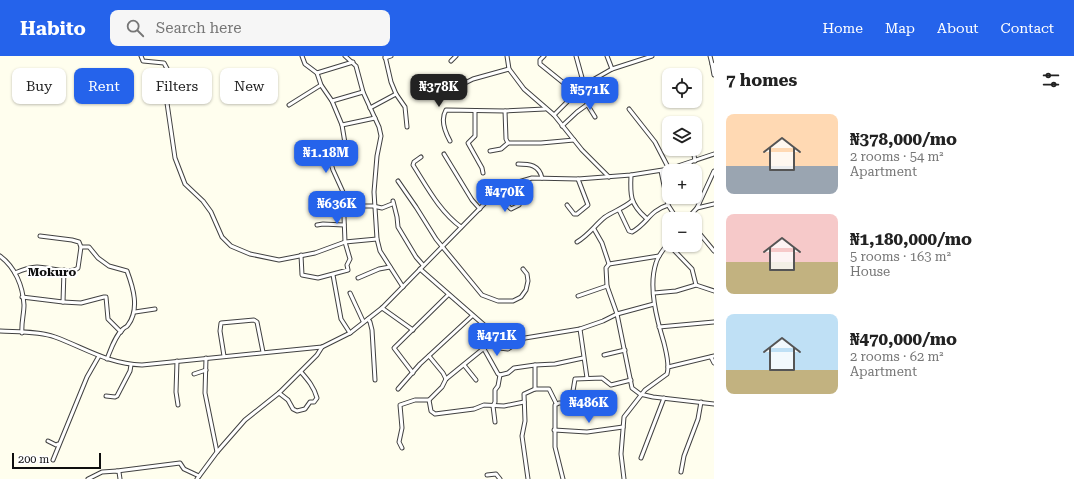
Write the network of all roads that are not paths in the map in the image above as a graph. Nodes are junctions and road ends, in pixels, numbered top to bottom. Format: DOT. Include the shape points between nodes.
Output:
graph roads {
  1 [pos="141,56"];
  2 [pos="302,56"];
  3 [pos="345,56"];
  4 [pos="391,56"];
  5 [pos="456,56"];
  6 [pos="507,56"];
  7 [pos="544,56"];
  8 [pos="576,56"];
  9 [pos="607,56"];
  10 [pos="652,56"];
  11 [pos="710,56"];
  12 [pos="385,57"];
  13 [pos="642,57"];
  14 [pos="452,61"];
  15 [pos="353,62"];
  16 [pos="713,65"];
  17 [pos="509,69"];
  18 [pos="612,69"];
  19 [pos="317,73"];
  20 [pos="714,75"];
  21 [pos="321,85"];
  22 [pos="584,85"];
  23 [pos="610,88"];
  24 [pos="449,91"];
  25 [pos="363,92"];
  26 [pos="576,93"];
  27 [pos="396,94"];
  28 [pos="332,101"];
  29 [pos="587,104"];
  30 [pos="289,105"];
  31 [pos="370,108"];
  32 [pos="545,109"];
  33 [pos="629,110"];
  34 [pos="475,111"];
  35 [pos="505,111"];
  36 [pos="554,115"];
  37 [pos="595,117"];
  38 [pos="375,118"];
  39 [pos="342,125"];
  40 [pos="562,126"];
  41 [pos="407,127"];
  42 [pos="574,140"];
  43 [pos="450,141"];
  44 [pos="345,143"];
  45 [pos="508,143"];
  46 [pos="326,148"];
  47 [pos="490,151"];
  48 [pos="444,154"];
  49 [pos="714,154"];
  50 [pos="694,156"];
  51 [pos="421,157"];
  52 [pos="695,161"];
  53 [pos="690,163"];
  54 [pos="518,164"];
  55 [pos="666,164"];
  56 [pos="686,164"];
  57 [pos="661,171"];
  58 [pos="714,171"];
  59 [pos="483,173"];
  60 [pos="631,175"];
  61 [pos="609,177"];
  62 [pos="542,178"];
  63 [pos="578,179"];
  64 [pos="398,181"];
  65 [pos="500,192"];
  66 [pos="702,197"];
  67 [pos="632,201"];
  68 [pos="699,204"];
  69 [pos="714,204"];
  70 [pos="519,205"];
  71 [pos="567,205"];
  72 [pos="668,205"];
  73 [pos="344,206"];
  74 [pos="376,207"];
  75 [pos="697,208"];
  76 [pos="480,209"];
  77 [pos="619,210"];
  78 [pos="672,212"];
  79 [pos="693,212"];
  80 [pos="646,218"];
  81 [pos="317,225"];
  82 [pos="344,225"];
  83 [pos="461,227"];
  84 [pos="594,229"];
  85 [pos="40,236"];
  86 [pos="702,236"];
  87 [pos="377,239"];
  88 [pos="345,242"];
  89 [pos="577,242"];
  90 [pos="442,246"];
  91 [pos="81,247"];
  92 [pos="714,251"];
  93 [pos="662,252"];
  94 [pos="676,252"];
  95 [pos="301,255"];
  96 [pos="0,256"];
  97 [pos="659,256"];
  98 [pos="609,264"];
  99 [pos="423,265"];
  100 [pos="390,267"];
  101 [pos="420,269"];
  102 [pos="523,269"];
  103 [pos="64,270"];
  104 [pos="15,273"];
  105 [pos="333,275"];
  106 [pos="358,278"];
  107 [pos="696,285"];
  108 [pos="606,286"];
  109 [pos="403,287"];
  110 [pos="714,291"];
  111 [pos="350,293"];
  112 [pos="654,293"];
  113 [pos="448,295"];
  114 [pos="578,296"];
  115 [pos="22,297"];
  116 [pos="63,302"];
  117 [pos="654,304"];
  118 [pos="382,308"];
  119 [pos="155,309"];
  120 [pos="134,312"];
  121 [pos="617,314"];
  122 [pos="472,316"];
  123 [pos="368,319"];
  124 [pos="363,321"];
  125 [pos="714,322"];
  126 [pos="659,327"];
  127 [pos="580,329"];
  128 [pos="413,330"];
  129 [pos="0,331"];
  130 [pos="121,332"];
  131 [pos="350,332"];
  132 [pos="22,333"];
  133 [pos="494,340"];
  134 [pos="322,347"];
  135 [pos="484,349"];
  136 [pos="625,350"];
  137 [pos="264,352"];
  138 [pos="604,355"];
  139 [pos="99,356"];
  140 [pos="224,356"];
  141 [pos="429,356"];
  142 [pos="712,357"];
  143 [pos="206,358"];
  144 [pos="583,358"];
  145 [pos="107,359"];
  146 [pos="177,361"];
  147 [pos="714,363"];
  148 [pos="131,365"];
  149 [pos="464,365"];
  150 [pos="535,365"];
  151 [pos="668,367"];
  152 [pos="206,370"];
  153 [pos="301,372"];
  154 [pos="413,373"];
  155 [pos="194,374"];
  156 [pos="500,375"];
  157 [pos="587,378"];
  158 [pos="446,379"];
  159 [pos="375,380"];
  160 [pos="476,380"];
  161 [pos="630,380"];
  162 [pos="398,388"];
  163 [pos="535,389"];
  164 [pos="279,393"];
  165 [pos="643,394"];
  166 [pos="106,396"];
  167 [pos="664,398"];
  168 [pos="429,400"];
  169 [pos="602,401"];
  170 [pos="524,402"];
  171 [pos="701,402"];
  172 [pos="556,403"];
  173 [pos="571,403"];
  174 [pos="714,404"];
  175 [pos="178,405"];
  176 [pos="493,406"];
  177 [pos="495,422"];
  178 [pos="623,427"];
  179 [pos="554,430"];
  180 [pos="48,441"];
  181 [pos="58,444"];
  182 [pos="402,448"];
  183 [pos="217,452"];
  184 [pos="641,458"];
  185 [pos="53,460"];
  186 [pos="116,471"];
  187 [pos="681,472"];
  188 [pos="488,475"];
  189 [pos="198,478"];
  190 [pos="88,479"];
  191 [pos="120,479"];
  192 [pos="500,479"];
  193 [pos="528,479"];
  194 [pos="563,479"];
  195 [pos="624,479"];
  1 -- 95 [label="street" via="143,60 164,63 170,73 174,94 167,103 175,158 185,184 211,212 222,236 231,246 262,257 279,260"];
  2 -- 19 [label="street" via="305,64"];
  3 -- 15 [label="street"];
  4 -- 12 [label="street"];
  5 -- 14 [label="street"];
  6 -- 17 [label="street"];
  7 -- 26 [label="street" via="540,64"];
  8 -- 22 [label="street"];
  9 -- 18 [label="street"];
  10 -- 13 [label="street"];
  11 -- 16 [label="street"];
  12 -- 27 [label="street"];
  13 -- 18 [label="street"];
  15 -- 19 [label="street"];
  15 -- 25 [label="street"];
  16 -- 20 [label="street"];
  17 -- 24 [label="street" via="473,79"];
  17 -- 32 [label="street" via="524,89"];
  18 -- 22 [label="street"];
  19 -- 21 [label="street"];
  21 -- 28 [label="street"];
  21 -- 30 [label="street"];
  22 -- 26 [label="street"];
  23 -- 29 [label="street"];
  25 -- 28 [label="street"];
  25 -- 31 [label="street"];
  26 -- 36 [label="street"];
  27 -- 31 [label="street"];
  27 -- 41 [label="street" via="405,106"];
  28 -- 39 [label="street"];
  29 -- 37 [label="street"];
  29 -- 40 [label="street"];
  31 -- 38 [label="street"];
  32 -- 35 [label="street"];
  32 -- 36 [label="street"];
  33 -- 55 [label="street" via="655,142"];
  34 -- 35 [label="street"];
  34 -- 43 [label="street" via="445,112 444,129"];
  34 -- 59 [label="street" via="475,136 468,143"];
  35 -- 45 [label="street"];
  36 -- 40 [label="street"];
  38 -- 39 [label="street"];
  38 -- 74 [label="street" via="381,136 375,174"];
  39 -- 44 [label="street"];
  40 -- 42 [label="street"];
  42 -- 45 [label="street"];
  42 -- 61 [label="street"];
  45 -- 47 [label="street" via="501,149"];
  46 -- 73 [label="street" via="343,192"];
  48 -- 76 [label="street"];
  49 -- 52 [label="street"];
  50 -- 52 [label="street"];
  51 -- 83 [label="street" via="413,165 452,221"];
  52 -- 53 [label="street"];
  53 -- 56 [label="street"];
  54 -- 62 [label="street" via="535,166"];
  57 -- 60 [label="street"];
  57 -- 72 [label="street"];
  58 -- 66 [label="street"];
  60 -- 61 [label="street"];
  60 -- 67 [label="street"];
  61 -- 63 [label="street"];
  62 -- 63 [label="street"];
  62 -- 65 [label="street" via="515,183"];
  63 -- 71 [label="street" via="588,205 574,214"];
  64 -- 90 [label="street"];
  65 -- 70 [label="street" via="511,209"];
  65 -- 76 [label="street"];
  67 -- 77 [label="street"];
  67 -- 80 [label="street"];
  68 -- 75 [label="street"];
  69 -- 75 [label="street"];
  72 -- 78 [label="street"];
  72 -- 80 [label="street" via="653,211"];
  73 -- 74 [label="street"];
  73 -- 82 [label="street"];
  74 -- 87 [label="street"];
  74 -- 99 [label="street" via="382,208 392,203 398,217 398,227"];
  75 -- 79 [label="street"];
  76 -- 83 [label="street"];
  77 -- 80 [label="street" via="631,232 644,224"];
  77 -- 84 [label="street" via="606,217"];
  81 -- 82 [label="street"];
  82 -- 88 [label="street"];
  83 -- 90 [label="street"];
  84 -- 89 [label="street"];
  84 -- 98 [label="street"];
  85 -- 91 [label="street" via="72,240 79,242"];
  86 -- 92 [label="street"];
  87 -- 88 [label="street"];
  87 -- 100 [label="street" via="380,251"];
  88 -- 95 [label="street" via="315,253"];
  88 -- 105 [label="street" via="350,260 348,270"];
  90 -- 99 [label="street"];
  90 -- 102 [label="street" via="482,295 489,299 508,301 521,297 528,281"];
  91 -- 103 [label="street" via="78,268 72,271"];
  91 -- 120 [label="street" via="89,247 109,266 127,270"];
  93 -- 97 [label="street"];
  94 -- 107 [label="street" via="692,269"];
  95 -- 105 [label="street" via="302,276 318,278"];
  96 -- 104 [label="street" via="13,267"];
  97 -- 98 [label="street"];
  97 -- 112 [label="street" via="654,273"];
  98 -- 108 [label="street" via="606,268"];
  99 -- 101 [label="street"];
  100 -- 106 [label="street"];
  100 -- 109 [label="street"];
  101 -- 109 [label="street"];
  101 -- 113 [label="street"];
  103 -- 104 [label="street" via="37,267"];
  103 -- 116 [label="street"];
  104 -- 115 [label="street"];
  105 -- 131 [label="street" via="341,319"];
  107 -- 110 [label="street"];
  107 -- 112 [label="street" via="676,291"];
  108 -- 114 [label="street"];
  108 -- 121 [label="street"];
  109 -- 118 [label="street"];
  111 -- 124 [label="street"];
  112 -- 117 [label="street"];
  113 -- 122 [label="street"];
  113 -- 128 [label="street"];
  115 -- 116 [label="street"];
  115 -- 132 [label="street"];
  116 -- 130 [label="street" via="81,303 104,296 108,319"];
  117 -- 121 [label="street"];
  117 -- 126 [label="street"];
  118 -- 123 [label="street"];
  118 -- 128 [label="street"];
  119 -- 120 [label="street"];
  120 -- 130 [label="street" via="128,326"];
  121 -- 127 [label="street"];
  121 -- 136 [label="street"];
  122 -- 133 [label="street" via="491,332"];
  122 -- 141 [label="street"];
  123 -- 124 [label="street"];
  123 -- 159 [label="street" via="372,330"];
  124 -- 131 [label="street"];
  125 -- 126 [label="street"];
  126 -- 151 [label="street"];
  127 -- 133 [label="street" via="524,338 508,349 498,348"];
  127 -- 144 [label="street"];
  128 -- 154 [label="street" via="394,348"];
  129 -- 132 [label="street"];
  130 -- 145 [label="street" via="114,341"];
  131 -- 134 [label="street"];
  132 -- 139 [label="street" via="54,336"];
  133 -- 135 [label="street"];
  134 -- 137 [label="street"];
  134 -- 153 [label="street" via="318,356"];
  135 -- 149 [label="street"];
  135 -- 156 [label="street"];
  136 -- 138 [label="street"];
  136 -- 161 [label="street"];
  137 -- 140 [label="street"];
  137 -- 140 [label="street" via="254,320 221,323"];
  139 -- 145 [label="street"];
  139 -- 181 [label="street" via="87,377 72,417"];
  140 -- 143 [label="street"];
  141 -- 154 [label="street"];
  141 -- 158 [label="street"];
  142 -- 147 [label="street"];
  142 -- 151 [label="street"];
  143 -- 146 [label="street"];
  143 -- 152 [label="street"];
  144 -- 150 [label="street"];
  144 -- 157 [label="street"];
  145 -- 148 [label="street"];
  146 -- 148 [label="street"];
  146 -- 175 [label="street"];
  148 -- 166 [label="street" via="117,396"];
  149 -- 158 [label="street"];
  149 -- 160 [label="street"];
  150 -- 156 [label="street" via="514,368"];
  150 -- 163 [label="street"];
  151 -- 165 [label="street" via="667,374"];
  152 -- 155 [label="street"];
  152 -- 183 [label="street" via="205,393"];
  153 -- 164 [label="street"];
  153 -- 164 [label="street" via="315,391 314,402 297,411"];
  154 -- 162 [label="street"];
  156 -- 176 [label="street"];
  157 -- 161 [label="street" via="602,378 611,385"];
  157 -- 173 [label="street" via="574,379"];
  158 -- 168 [label="street"];
  161 -- 165 [label="street" via="632,388"];
  163 -- 170 [label="street" via="524,394"];
  163 -- 172 [label="street" via="549,389"];
  164 -- 183 [label="street" via="245,420"];
  165 -- 167 [label="street"];
  165 -- 178 [label="street" via="624,417"];
  167 -- 171 [label="street"];
  167 -- 184 [label="street"];
  168 -- 176 [label="street" via="431,411 435,414"];
  168 -- 182 [label="street" via="415,400 400,405"];
  169 -- 173 [label="street"];
  170 -- 176 [label="street" via="517,405"];
  170 -- 193 [label="street" via="522,436"];
  171 -- 174 [label="street"];
  171 -- 187 [label="street"];
  172 -- 173 [label="street"];
  172 -- 179 [label="street"];
  176 -- 177 [label="street"];
  178 -- 179 [label="street" via="587,432"];
  178 -- 195 [label="street" via="621,454"];
  179 -- 194 [label="street" via="557,460"];
  180 -- 181 [label="street"];
  181 -- 185 [label="street"];
  183 -- 189 [label="street"];
  186 -- 189 [label="street" via="180,463 184,469"];
  186 -- 190 [label="street" via="102,472"];
  186 -- 191 [label="street"];
  188 -- 192 [label="street" via="496,474"];
}
